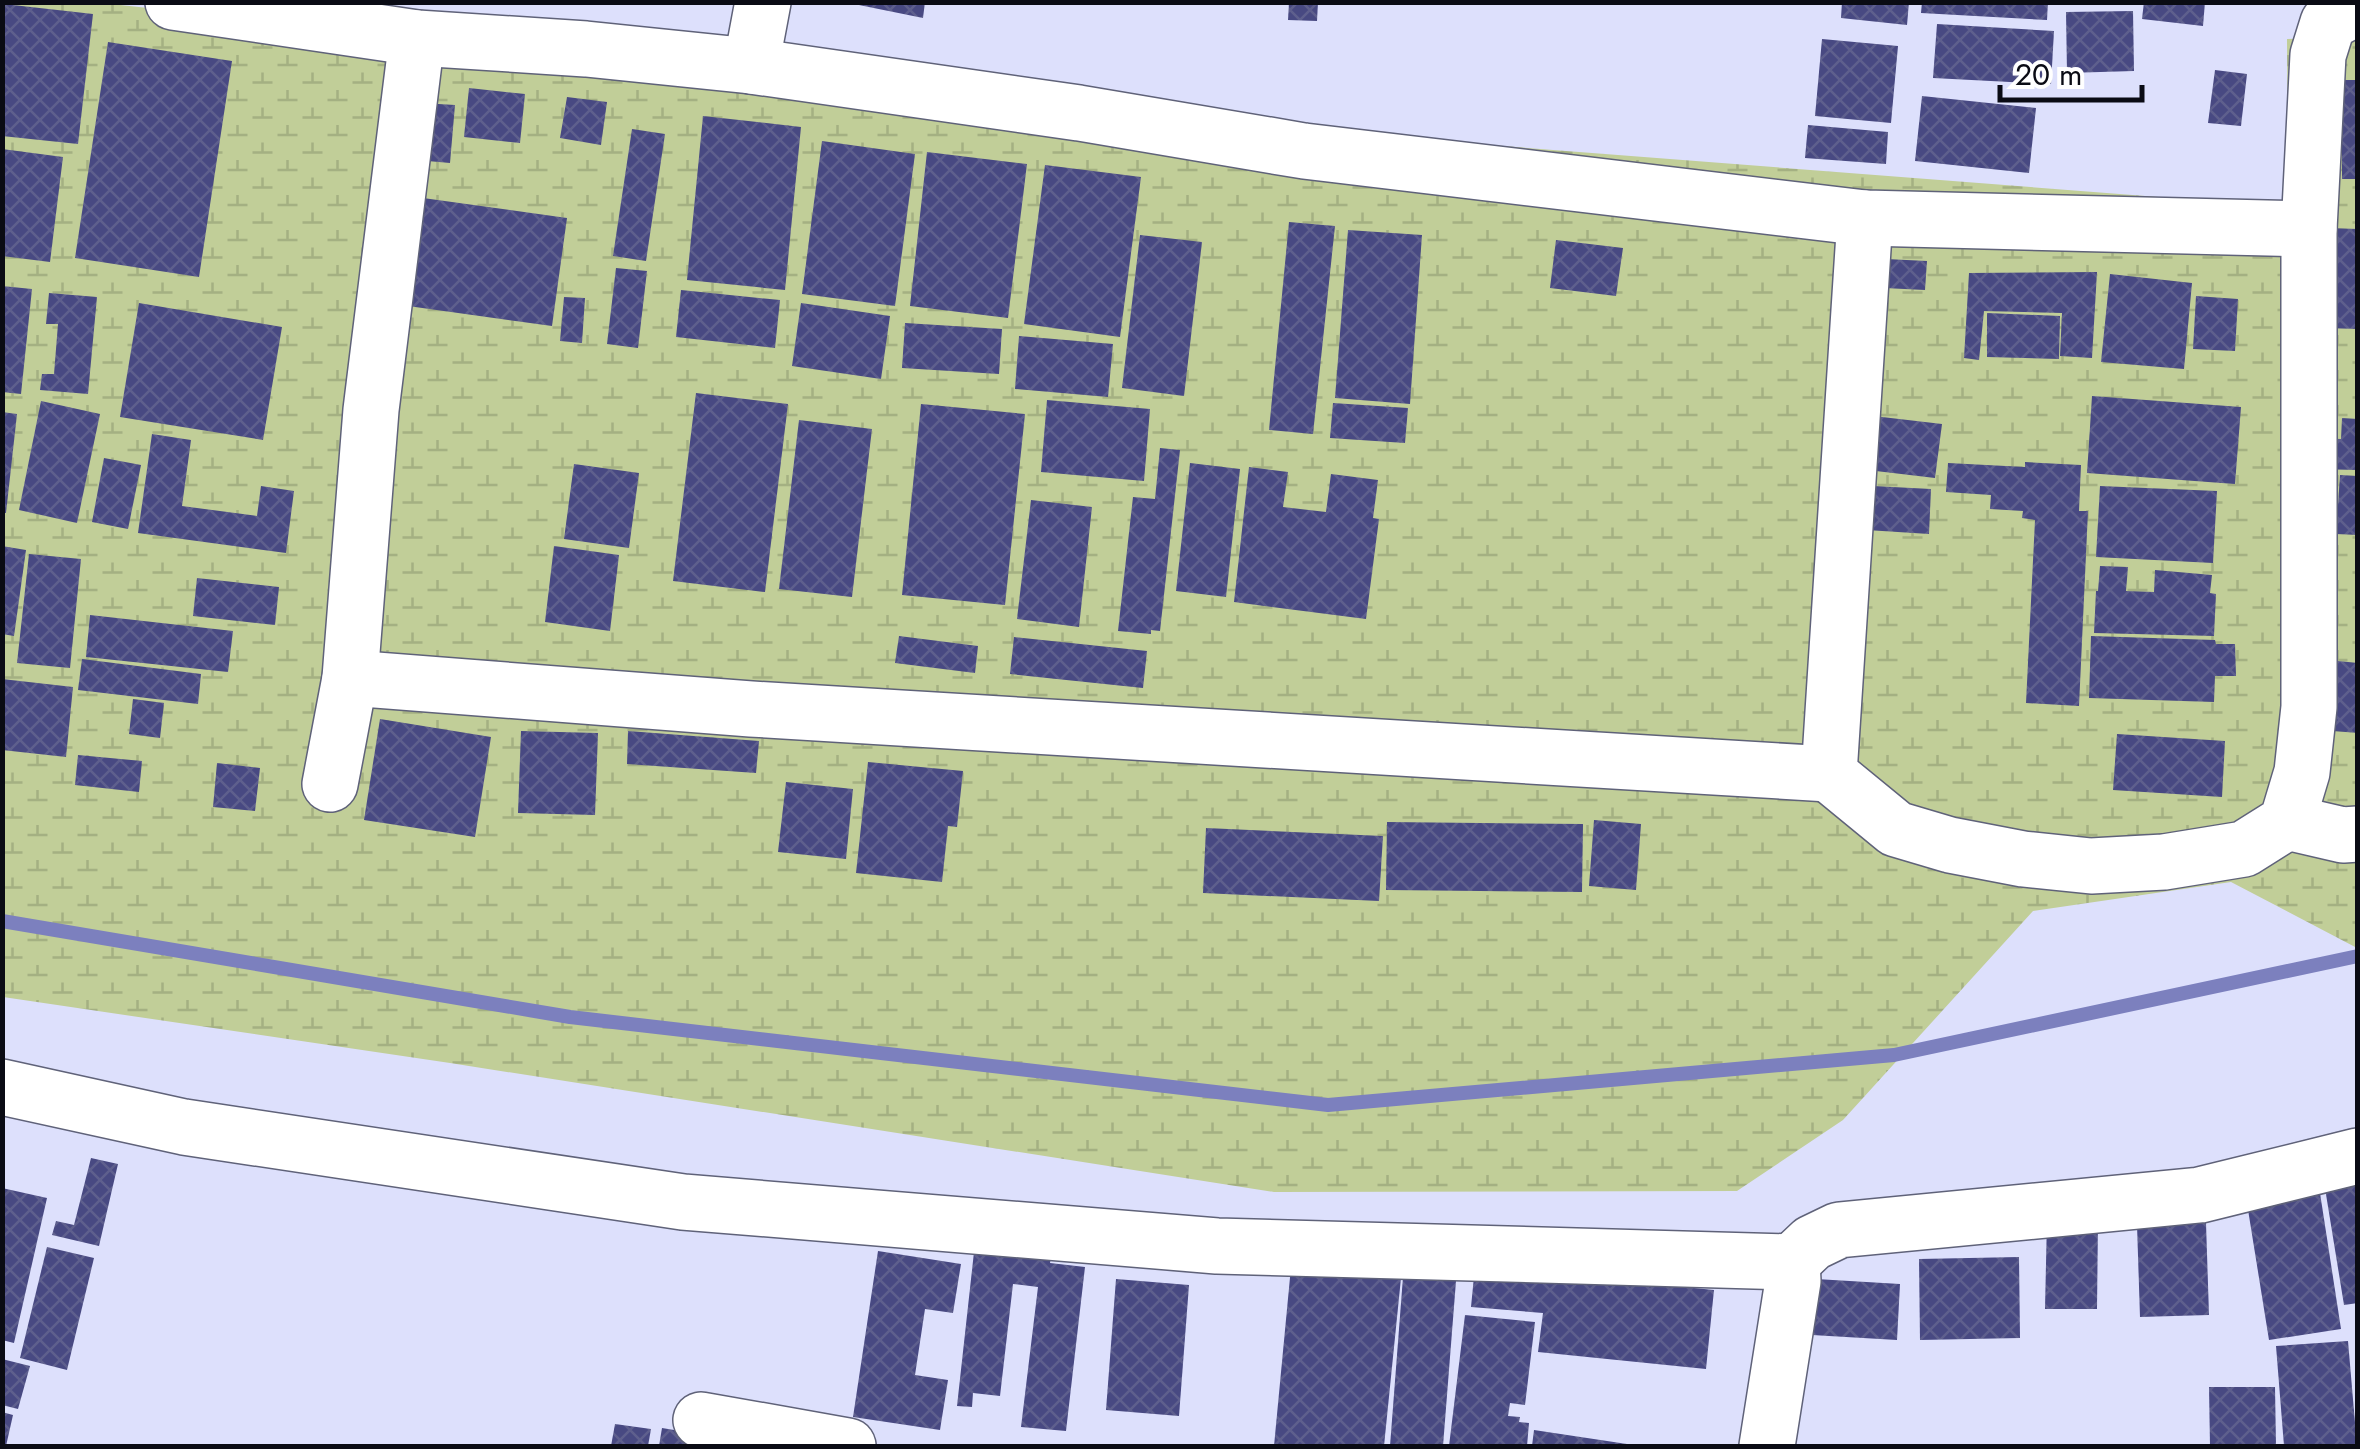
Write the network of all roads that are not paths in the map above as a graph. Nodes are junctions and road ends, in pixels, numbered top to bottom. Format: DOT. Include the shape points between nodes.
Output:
graph roads {
  1 [pos="174,2"];
  2 [pos="763,2"];
  3 [pos="2358,7"];
  4 [pos="418,38"];
  5 [pos="751,66"];
  6 [pos="1865,218"];
  7 [pos="2309,230"];
  8 [pos="350,678"];
  9 [pos="1829,774"];
  10 [pos="330,784"];
  11 [pos="2286,822"];
  12 [pos="2358,834"];
  13 [pos="2,1087"];
  14 [pos="2358,1156"];
  15 [pos="1792,1262"];
  16 [pos="700,1420"];
  17 [pos="848,1446"];
  18 [pos="1767,1446"];
  1 -- 4 [label="street"];
  2 -- 5 [label="street"];
  3 -- 7 [label="street" via="2328,23 2318,55"];
  4 -- 5 [label="street"];
  4 -- 8 [label="street" via="370,410"];
  5 -- 6 [label="street" via="1304,151"];
  6 -- 7 [label="street"];
  6 -- 9 [label="street"];
  7 -- 11 [label="street" via="2309,707 2302,772"];
  8 -- 9 [label="street"];
  8 -- 10 [label="street"];
  9 -- 11 [label="street" via="1896,830 2091,866 2244,849"];
  11 -- 12 [label="street"];
  13 -- 15 [label="street" via="184,1127 682,1202 1217,1246"];
  14 -- 15 [label="street" via="2200,1196 1839,1230"];
  15 -- 18 [label="street"];
  16 -- 17 [label="street"];
}
